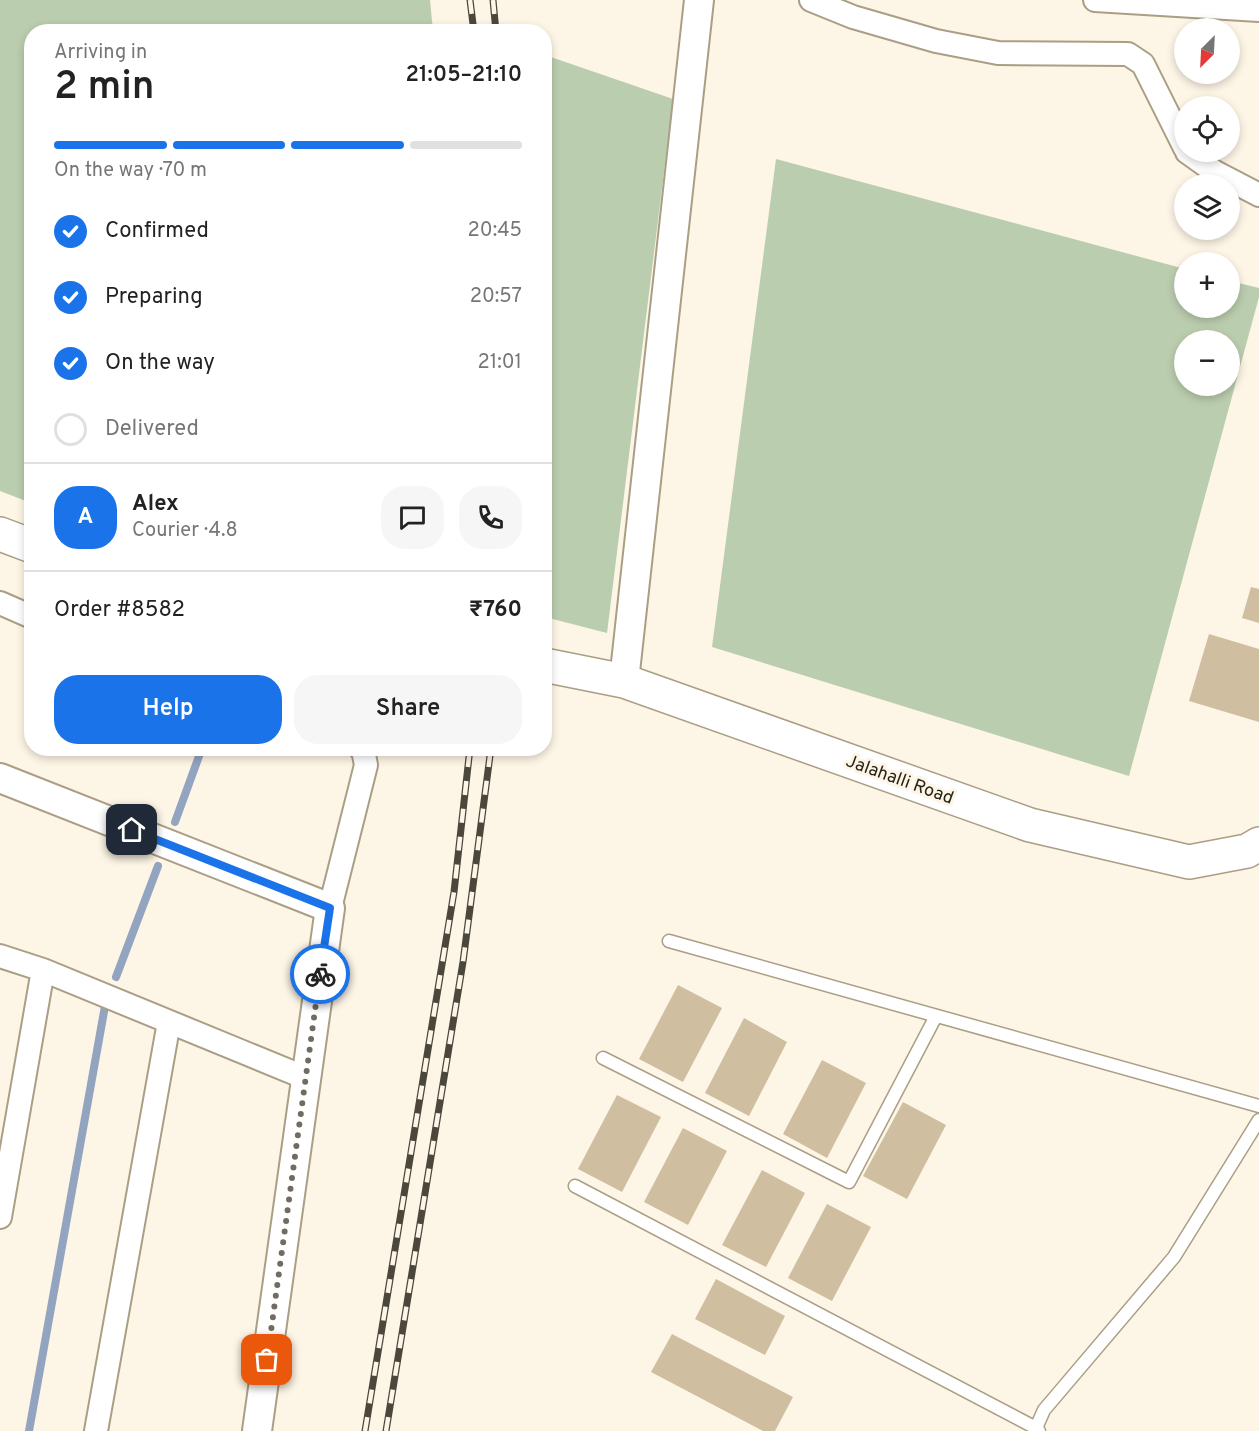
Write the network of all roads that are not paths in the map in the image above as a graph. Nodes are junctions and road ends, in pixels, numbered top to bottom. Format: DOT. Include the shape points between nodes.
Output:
graph roads {
  1 [pos="699,0"];
  2 [pos="811,0"];
  3 [pos="1095,0"];
  4 [pos="1259,10"];
  5 [pos="1174,126"];
  6 [pos="1202,162"];
  7 [pos="1259,195"];
  8 [pos="0,534"];
  9 [pos="24,543"];
  10 [pos="0,603"];
  11 [pos="24,614"];
  12 [pos="552,666"];
  13 [pos="624,681"];
  14 [pos="364,756"];
  15 [pos="0,778"];
  16 [pos="1259,844"];
  17 [pos="330,908"];
  18 [pos="669,941"];
  19 [pos="0,956"];
  20 [pos="43,970"];
  21 [pos="936,1016"];
  22 [pos="169,1022"];
  23 [pos="603,1058"];
  24 [pos="306,1078"];
  25 [pos="1259,1107"];
  26 [pos="1259,1120"];
  27 [pos="575,1186"];
  28 [pos="0,1217"];
  29 [pos="1038,1430"];
  30 [pos="96,1431"];
  31 [pos="257,1431"];
  1 -- 13 [label="street"];
  2 -- 5 [label="street" via="853,17 936,41 998,53 1128,54 1143,64"];
  3 -- 4 [label="street"];
  6 -- 7 [label="street"];
  8 -- 9 [label="main road"];
  10 -- 11 [label="street"];
  12 -- 13 [label="main road, Jalahalli Road"];
  13 -- 16 [label="main road, Jalahalli Road" via="1030,825 1189,862 1246,851"];
  14 -- 17 [label="street" via="366,765"];
  15 -- 17 [label="street"];
  17 -- 24 [label="street"];
  18 -- 21 [label="lane"];
  19 -- 20 [label="street"];
  20 -- 22 [label="street"];
  20 -- 28 [label="street"];
  21 -- 23 [label="lane" via="849,1182"];
  21 -- 25 [label="lane"];
  22 -- 24 [label="street"];
  22 -- 30 [label="street"];
  24 -- 31 [label="street"];
  26 -- 29 [label="lane" via="1174,1257 1044,1410"];
  27 -- 29 [label="lane"];
}
